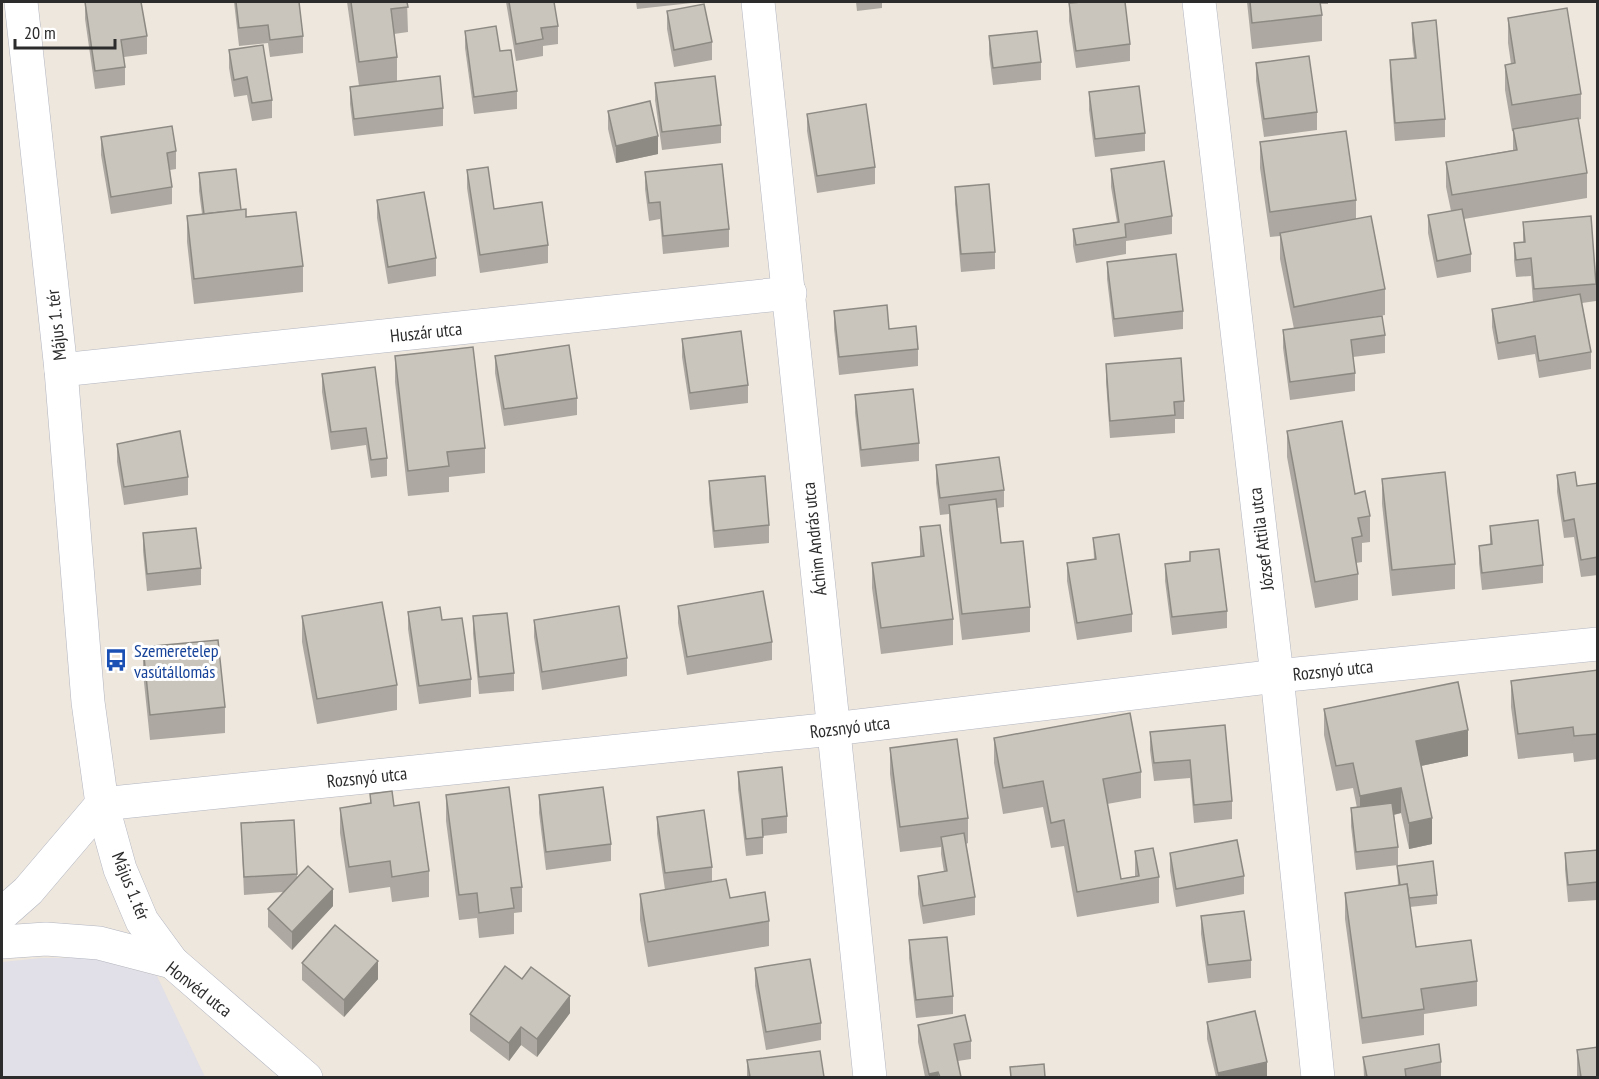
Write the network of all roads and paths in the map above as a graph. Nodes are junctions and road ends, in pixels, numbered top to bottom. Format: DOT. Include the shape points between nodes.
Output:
graph roads {
  1 [pos="21,2"];
  2 [pos="758,2"];
  3 [pos="1199,2"];
  4 [pos="790,293"];
  5 [pos="61,370"];
  6 [pos="1598,644"];
  7 [pos="1277,676"];
  8 [pos="833,729"];
  9 [pos="102,804"];
  10 [pos="2,914"];
  11 [pos="2,942"];
  12 [pos="172,962"];
  13 [pos="306,1077"];
  14 [pos="870,1077"];
  15 [pos="1318,1077"];
  1 -- 5 [label="street, Május 1. tér"];
  2 -- 4 [label="street, Áchim András utca"];
  3 -- 7 [label="street, József Attila utca"];
  4 -- 5 [label="street, Huszár utca"];
  4 -- 8 [label="street, Áchim András utca"];
  5 -- 9 [label="street, Május 1. tér" via="88,702"];
  6 -- 7 [label="street, Rozsnyó utca"];
  7 -- 8 [label="street, Rozsnyó utca"];
  7 -- 15 [label="street, József Attila utca"];
  8 -- 9 [label="street, Rozsnyó utca"];
  8 -- 14 [label="street, Áchim András utca"];
  9 -- 10 [label="street" via="28,891"];
  9 -- 12 [label="street, Május 1. tér" via="120,869 142,921"];
  11 -- 12 [label="street, Honvéd utca" via="46,939 99,943"];
  12 -- 13 [label="street, Honvéd utca"];
}
